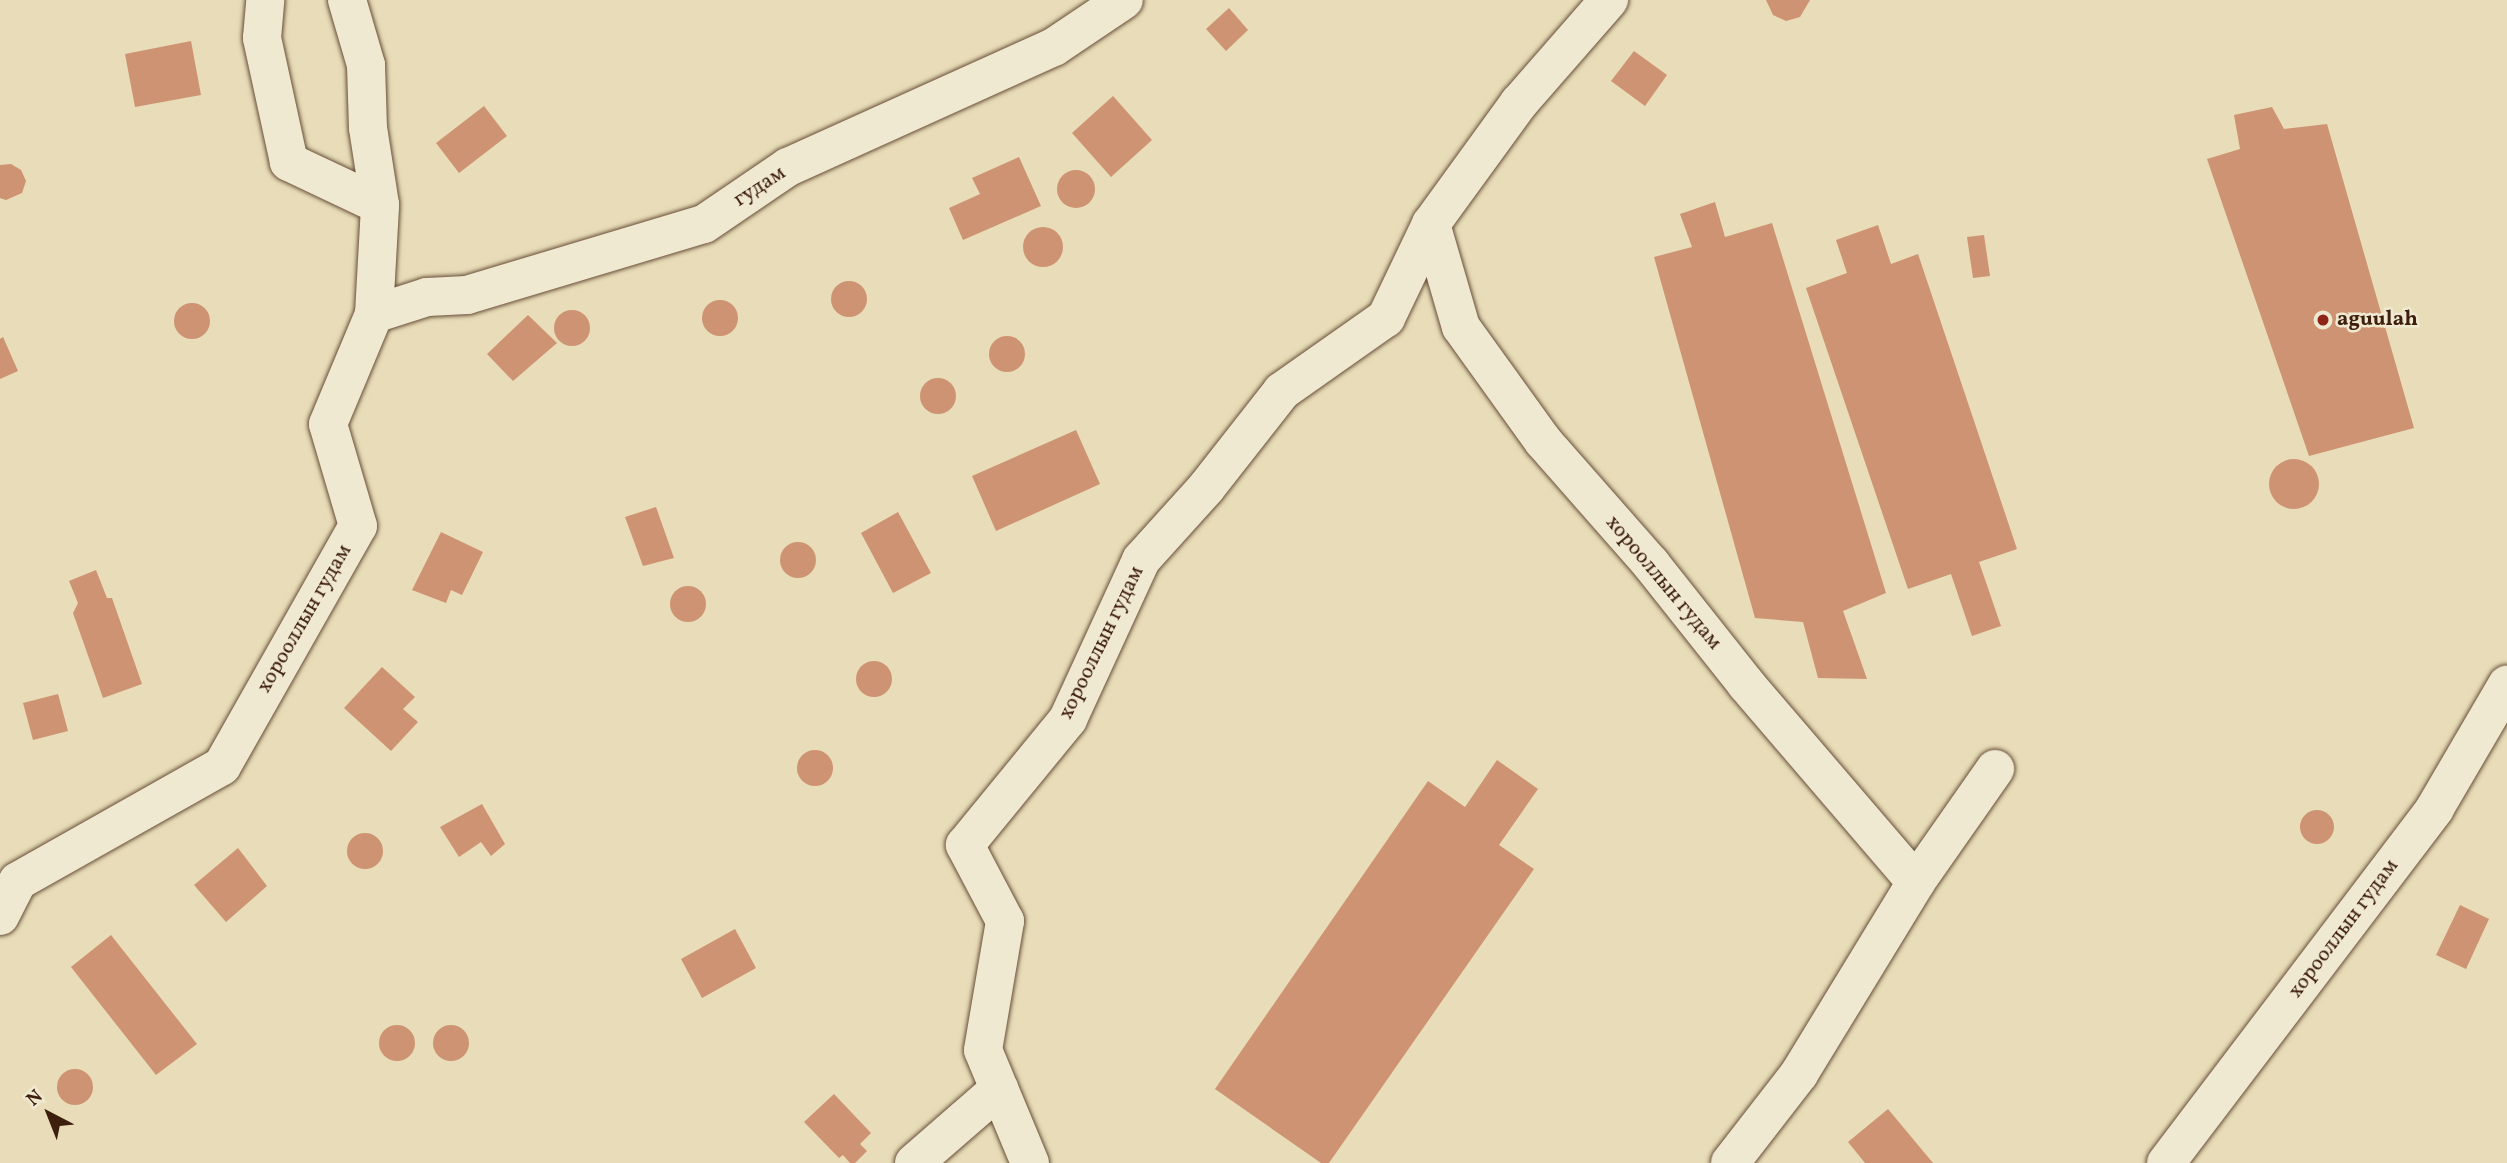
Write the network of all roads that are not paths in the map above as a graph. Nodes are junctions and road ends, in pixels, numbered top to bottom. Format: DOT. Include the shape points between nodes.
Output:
graph roads {
  1 [pos="265,0"];
  2 [pos="347,0"];
  3 [pos="1124,0"];
  4 [pos="1609,0"];
  5 [pos="380,205"];
  6 [pos="1431,224"];
  7 [pos="374,314"];
  8 [pos="2507,685"];
  9 [pos="1995,769"];
  10 [pos="1916,882"];
  11 [pos="0,916"];
  12 [pos="999,1089"];
  13 [pos="914,1163"];
  14 [pos="1030,1163"];
  15 [pos="1730,1163"];
  16 [pos="2166,1163"];
  1 -- 5 [label="street" via="262,38 289,162"];
  2 -- 5 [label="street, хорооллын гудам" via="366,65 368,128"];
  3 -- 7 [label="street, гудам" via="1054,47 789,167 704,224 467,295 427,297"];
  4 -- 6 [label="street, хорооллын гудам" via="1519,103"];
  5 -- 7 [label="street, хорооллын гудам"];
  6 -- 10 [label="street, хорооллын гудам" via="1461,327 1543,441"];
  6 -- 12 [label="street, хорооллын гудам" via="1386,318 1282,391 1206,488 1141,560 1068,719 965,845 1005,921 983,1050"];
  7 -- 11 [label="street, хорооллын гудам" via="328,424 358,526 222,766 18,881"];
  8 -- 16 [label="street, хорооллын гудам" via="2435,808"];
  9 -- 10 [label="street"];
  10 -- 15 [label="street" via="1799,1074"];
  12 -- 13 [label="street"];
  12 -- 14 [label="street, хорооллын гудам"];
}
